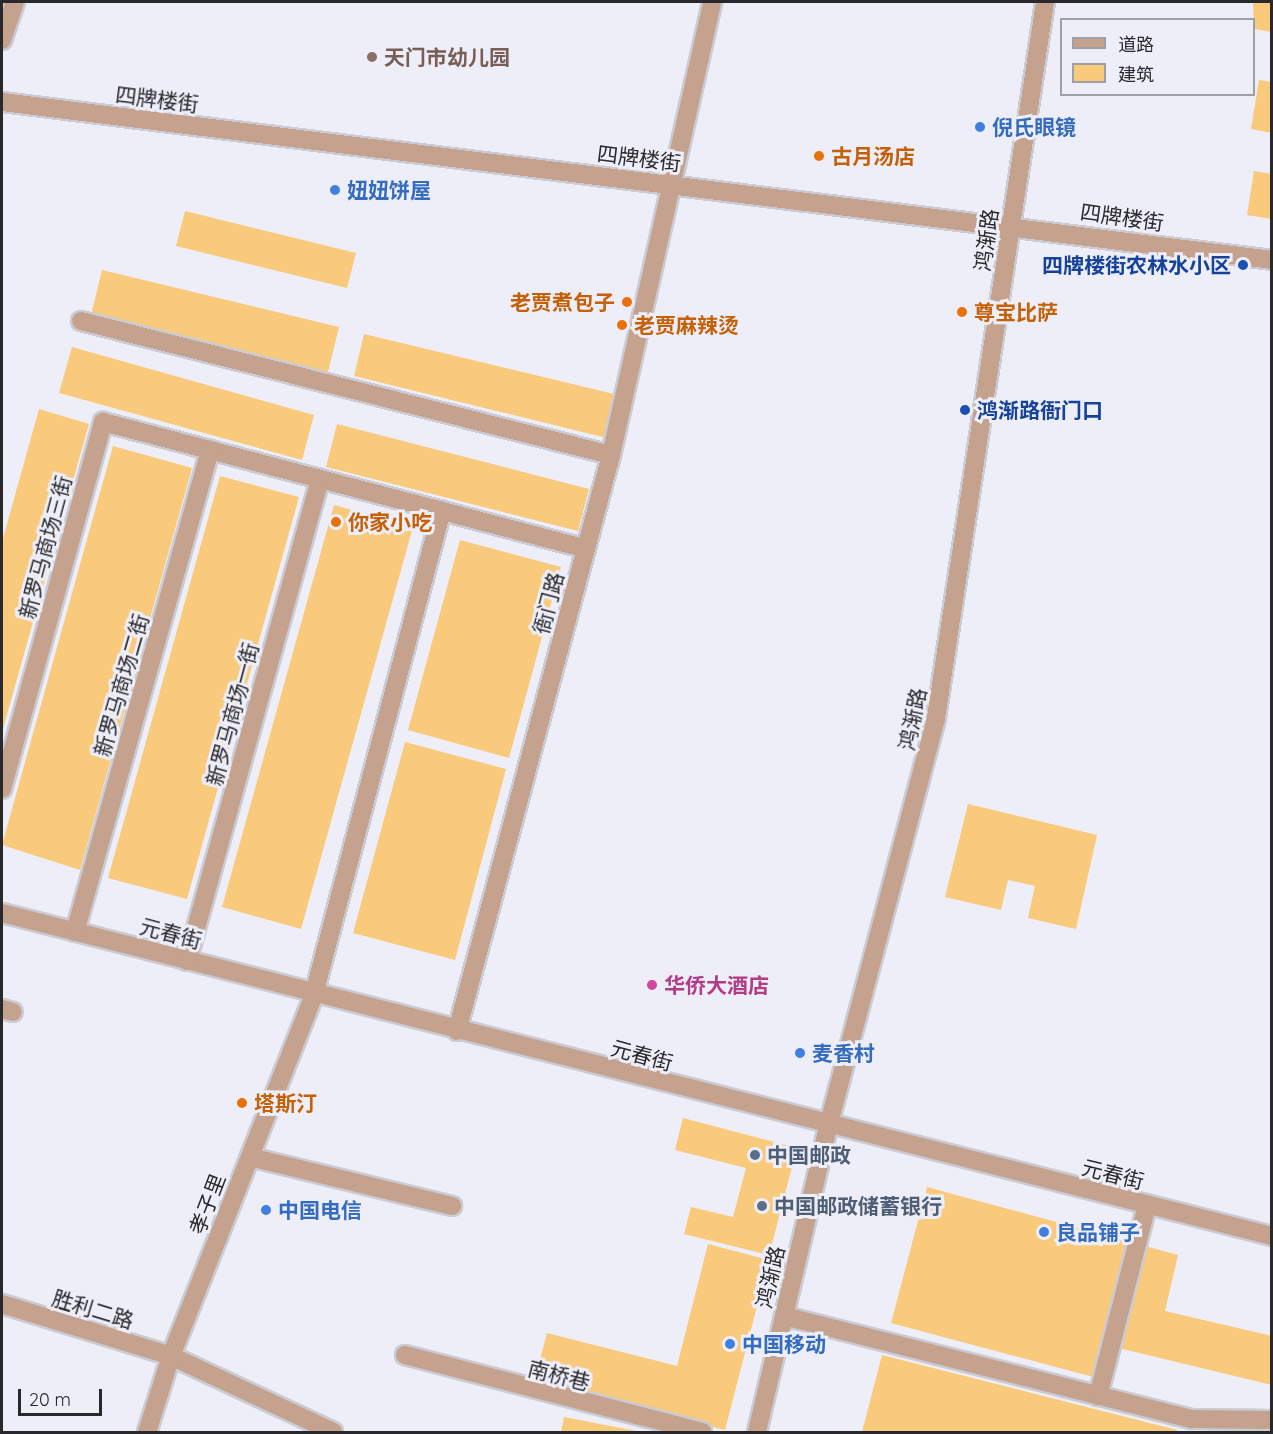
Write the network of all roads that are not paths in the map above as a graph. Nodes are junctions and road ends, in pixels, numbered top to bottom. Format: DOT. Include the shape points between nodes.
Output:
graph roads {
  1 [pos="15,2"];
  2 [pos="712,2"];
  3 [pos="1045,2"];
  4 [pos="2,40"];
  5 [pos="2,102"];
  6 [pos="673,185"];
  7 [pos="1011,224"];
  8 [pos="1272,260"];
  9 [pos="81,321"];
  10 [pos="210,450"];
  11 [pos="611,455"];
  12 [pos="320,479"];
  13 [pos="442,511"];
  14 [pos="586,549"];
  15 [pos="2,789"];
  16 [pos="2,913"];
  17 [pos="75,932"];
  18 [pos="187,961"];
  19 [pos="314,994"];
  20 [pos="457,1030"];
  21 [pos="828,1127"];
  22 [pos="250,1157"];
  23 [pos="1147,1205"];
  24 [pos="452,1206"];
  25 [pos="1272,1236"];
  26 [pos="2,1304"];
  27 [pos="784,1316"];
  28 [pos="405,1355"];
  29 [pos="171,1356"];
  30 [pos="1098,1396"];
  31 [pos="1272,1420"];
  32 [pos="1192,1426"];
  33 [pos="147,1432"];
  34 [pos="333,1432"];
  35 [pos="702,1432"];
  36 [pos="757,1432"];
  1 -- 4 [label="street"];
  2 -- 6 [label="street, 衙门路"];
  3 -- 7 [label="street, 鸿渐路"];
  5 -- 6 [label="street, 四牌楼街"];
  6 -- 7 [label="street, 四牌楼街"];
  6 -- 11 [label="street, 衙门路"];
  7 -- 8 [label="street, 四牌楼街"];
  7 -- 21 [label="street, 鸿渐路" via="936,718"];
  9 -- 11 [label="street"];
  10 -- 12 [label="street"];
  10 -- 15 [label="street, 新罗马商场三街" via="103,422"];
  10 -- 17 [label="street, 新罗马商场二街"];
  11 -- 14 [label="street, 衙门路"];
  12 -- 13 [label="street"];
  12 -- 18 [label="street, 新罗马商场一街"];
  13 -- 14 [label="street"];
  13 -- 19 [label="street, 孝子里"];
  14 -- 20 [label="street, 衙门路"];
  16 -- 17 [label="street, 元春街"];
  17 -- 18 [label="street, 元春街"];
  18 -- 19 [label="street, 元春街"];
  19 -- 20 [label="street, 元春街"];
  19 -- 22 [label="street, 孝子里"];
  20 -- 21 [label="street, 元春街"];
  21 -- 23 [label="street, 元春街"];
  21 -- 27 [label="street, 鸿渐路"];
  22 -- 24 [label="street"];
  22 -- 29 [label="street, 孝子里"];
  23 -- 25 [label="street, 元春街"];
  23 -- 30 [label="street"];
  26 -- 29 [label="street, 胜利二路"];
  27 -- 30 [label="street"];
  27 -- 36 [label="street, 鸿渐路"];
  28 -- 35 [label="street, 南桥巷"];
  29 -- 33 [label="street, 孝子里"];
  29 -- 34 [label="street"];
  30 -- 32 [label="street"];
  31 -- 32 [label="street"];
}
